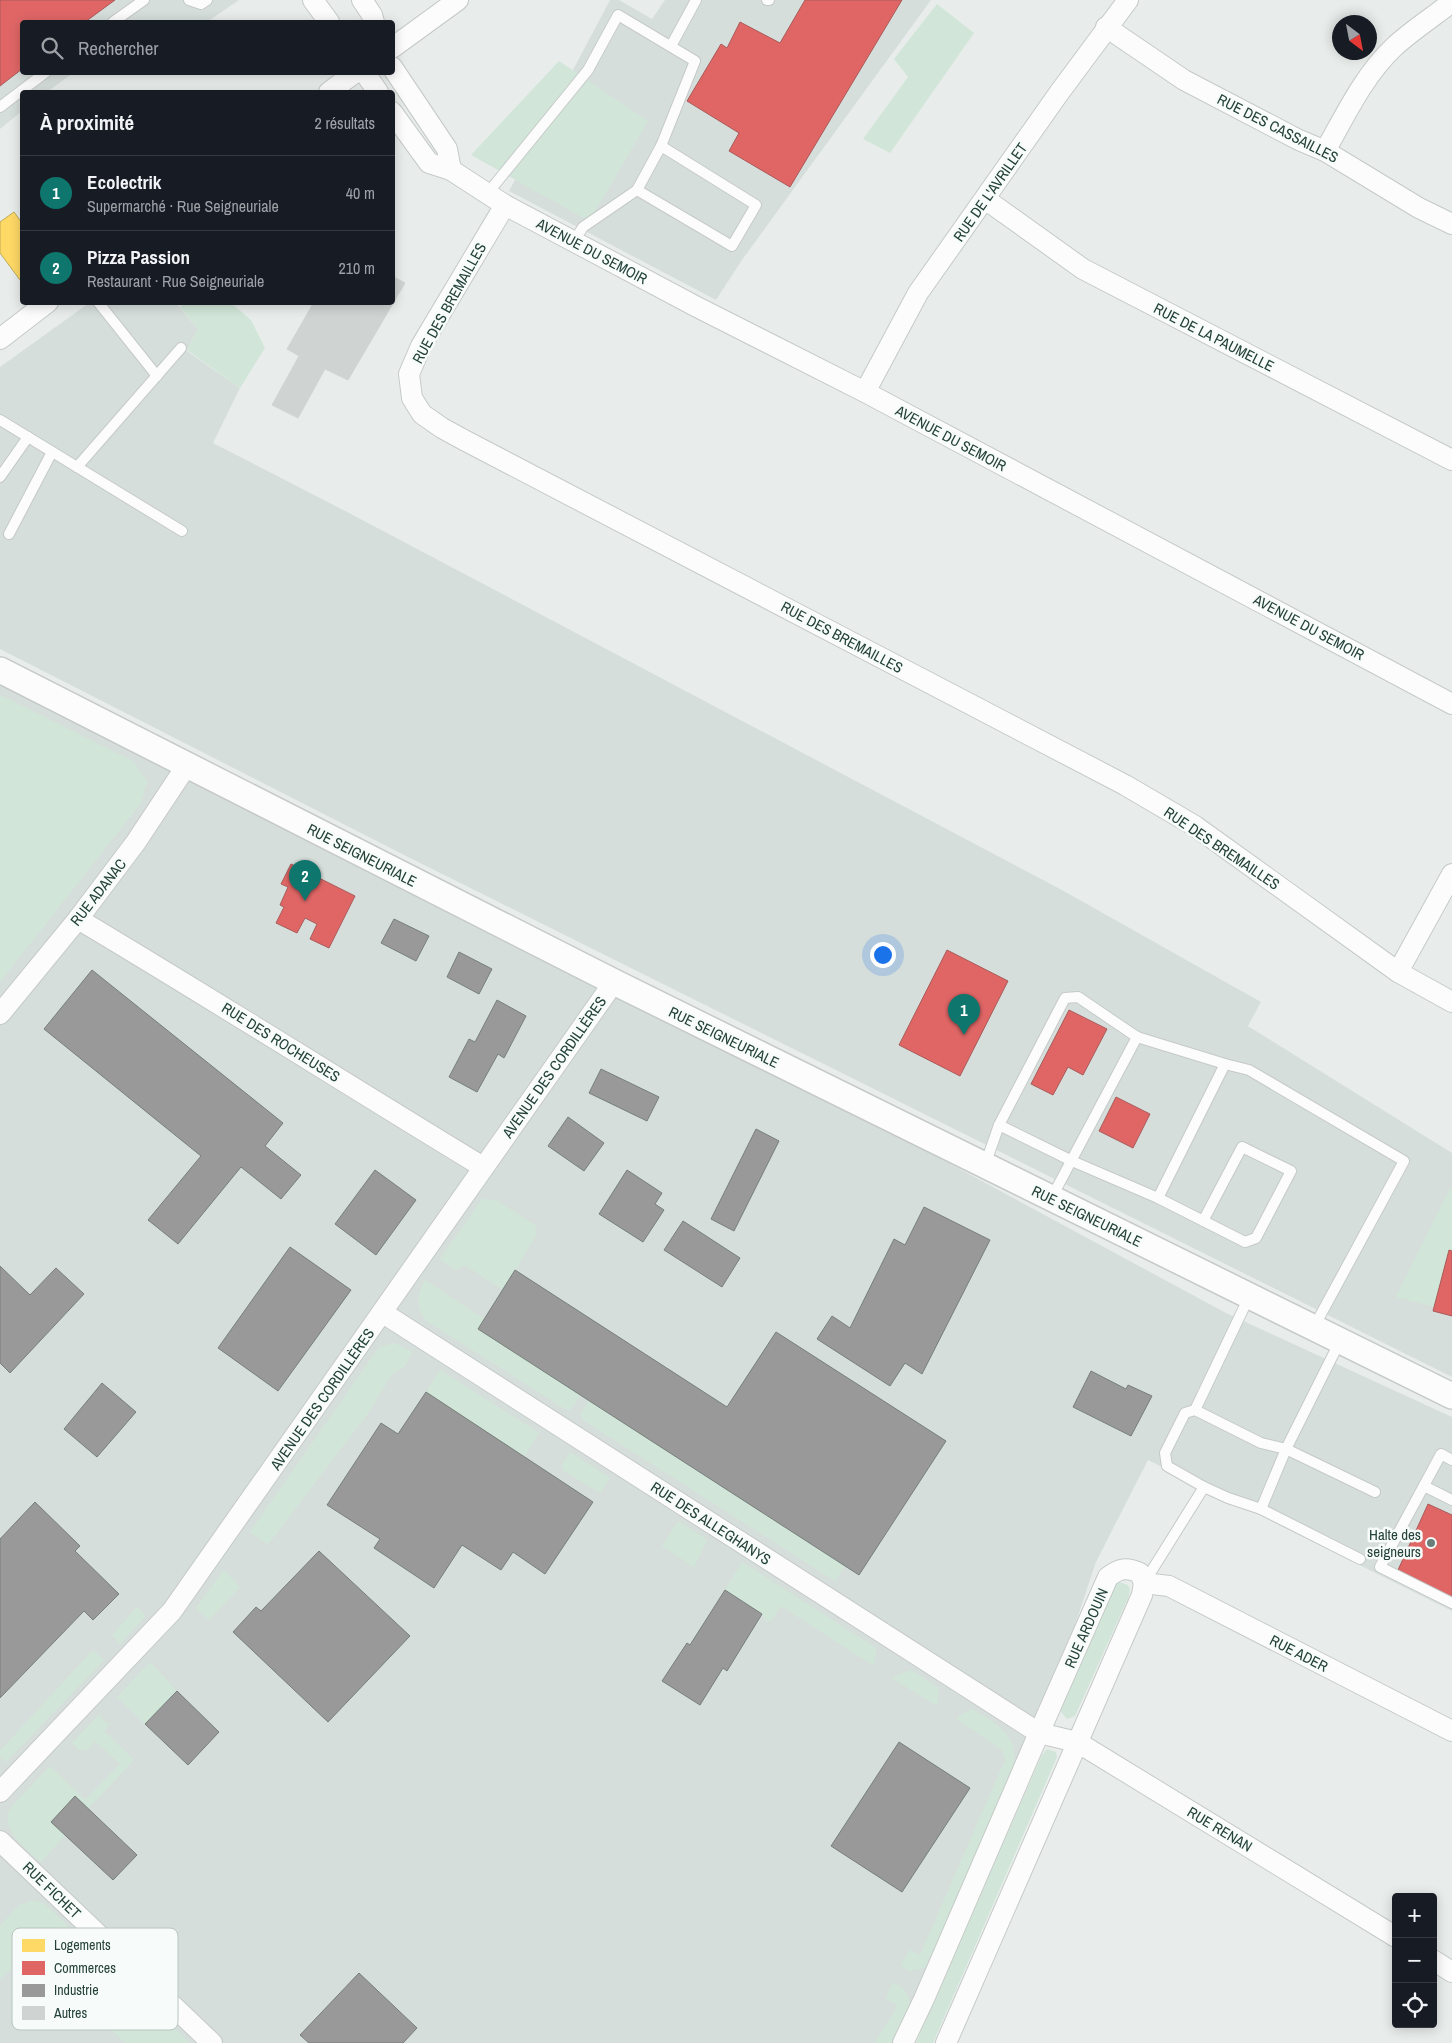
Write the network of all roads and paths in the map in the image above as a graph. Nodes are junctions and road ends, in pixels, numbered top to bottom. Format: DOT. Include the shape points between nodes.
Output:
graph roads {
  1 [pos="144,0"];
  2 [pos="189,0"];
  3 [pos="207,0"];
  4 [pos="313,0"];
  5 [pos="362,0"];
  6 [pos="458,0"];
  7 [pos="696,0"];
  8 [pos="1128,0"];
  9 [pos="1452,2"];
  10 [pos="116,20"];
  11 [pos="328,20"];
  12 [pos="373,20"];
  13 [pos="1106,28"];
  14 [pos="395,46"];
  15 [pos="671,46"];
  16 [pos="395,71"];
  17 [pos="42,75"];
  18 [pos="352,75"];
  19 [pos="366,75"];
  20 [pos="22,90"];
  21 [pos="332,90"];
  22 [pos="377,90"];
  23 [pos="20,92"];
  24 [pos="0,107"];
  25 [pos="395,116"];
  26 [pos="661,146"];
  27 [pos="1325,151"];
  28 [pos="451,170"];
  29 [pos="637,190"];
  30 [pos="486,194"];
  31 [pos="985,199"];
  32 [pos="504,205"];
  33 [pos="1452,224"];
  34 [pos="574,241"];
  35 [pos="44,305"];
  36 [pos="100,305"];
  37 [pos="0,339"];
  38 [pos="180,348"];
  39 [pos="157,376"];
  40 [pos="865,392"];
  41 [pos="0,420"];
  42 [pos="28,437"];
  43 [pos="52,452"];
  44 [pos="1452,460"];
  45 [pos="77,467"];
  46 [pos="0,477"];
  47 [pos="182,531"];
  48 [pos="9,534"];
  49 [pos="0,670"];
  50 [pos="1452,704"];
  51 [pos="187,765"];
  52 [pos="1452,874"];
  53 [pos="78,919"];
  54 [pos="1398,972"];
  55 [pos="614,982"];
  56 [pos="1452,1002"];
  57 [pos="0,1014"];
  58 [pos="1137,1037"];
  59 [pos="1225,1064"];
  60 [pos="999,1126"];
  61 [pos="1072,1161"];
  62 [pos="985,1165"];
  63 [pos="483,1167"];
  64 [pos="1051,1198"];
  65 [pos="1158,1198"];
  66 [pos="1203,1221"];
  67 [pos="1249,1296"];
  68 [pos="383,1313"];
  69 [pos="1314,1328"];
  70 [pos="1340,1340"];
  71 [pos="1452,1396"];
  72 [pos="1195,1410"];
  73 [pos="1286,1449"];
  74 [pos="1452,1460"];
  75 [pos="1424,1486"];
  76 [pos="1204,1487"];
  77 [pos="1375,1492"];
  78 [pos="1452,1500"];
  79 [pos="1261,1509"];
  80 [pos="1360,1559"];
  81 [pos="1144,1583"];
  82 [pos="1452,1603"];
  83 [pos="1452,1731"];
  84 [pos="1039,1733"];
  85 [pos="1076,1742"];
  86 [pos="0,1792"];
  87 [pos="0,1841"];
  88 [pos="91,1928"];
  89 [pos="1392,1935"];
  90 [pos="1437,1963"];
  91 [pos="1452,1972"];
  92 [pos="178,2011"];
  93 [pos="212,2043"];
  94 [pos="903,2043"];
  95 [pos="946,2043"];
  1 -- 10 [label="lane"];
  2 -- 3 [label="lane" via="201,4"];
  4 -- 11 [label="street"];
  5 -- 12 [label="street"];
  6 -- 14 [label="street"];
  7 -- 15 [label="lane"];
  8 -- 13 [label="street, RUE DE L'AVRILLET"];
  9 -- 27 [label="street" via="1393,48 1358,94"];
  13 -- 27 [label="street, RUE DES CASSAILLES" via="1184,80"];
  13 -- 31 [label="street, RUE DE L'AVRILLET"];
  15 -- 26 [label="lane" via="696,61"];
  15 -- 30 [label="lane" via="618,15 588,70"];
  16 -- 28 [label="street" via="447,149"];
  17 -- 20 [label="lane"];
  18 -- 21 [label="street"];
  19 -- 22 [label="street"];
  23 -- 24 [label="lane"];
  25 -- 28 [label="street, AVENUE DU SEMOIR" via="429,163"];
  26 -- 29 [label="lane"];
  26 -- 29 [label="lane" via="756,205 732,246"];
  27 -- 33 [label="street, RUE DES CASSAILLES" via="1419,208"];
  28 -- 30 [label="street, AVENUE DU SEMOIR"];
  29 -- 34 [label="lane" via="583,227"];
  30 -- 32 [label="street, AVENUE DU SEMOIR"];
  31 -- 40 [label="street, RUE DE L'AVRILLET" via="918,293"];
  31 -- 44 [label="street, RUE DE LA PAUMELLE" via="1083,269"];
  32 -- 34 [label="street, AVENUE DU SEMOIR"];
  32 -- 54 [label="street, RUE DES BREMAILLES" via="421,346 409,374 412,398 422,414 473,445 1126,785 1194,826"];
  34 -- 40 [label="street, AVENUE DU SEMOIR"];
  35 -- 37 [label="street"];
  36 -- 39 [label="lane"];
  38 -- 39 [label="lane"];
  39 -- 45 [label="lane"];
  40 -- 50 [label="street, AVENUE DU SEMOIR"];
  41 -- 42 [label="lane"];
  42 -- 43 [label="lane"];
  42 -- 46 [label="lane"];
  43 -- 45 [label="lane"];
  43 -- 48 [label="lane"];
  45 -- 47 [label="lane"];
  49 -- 51 [label="street, RUE SEIGNEURIALE"];
  51 -- 53 [label="street, RUE ADANAC" via="136,842"];
  51 -- 55 [label="street, RUE SEIGNEURIALE"];
  52 -- 54 [label="street"];
  53 -- 57 [label="street, RUE ADANAC"];
  53 -- 63 [label="street, RUE DES ROCHEUSES"];
  54 -- 56 [label="street, RUE DES BREMAILLES"];
  55 -- 62 [label="street, RUE SEIGNEURIALE"];
  55 -- 63 [label="street, AVENUE DES CORDILLÈRES"];
  58 -- 59 [label="lane"];
  58 -- 60 [label="lane" via="1078,997 1065,998"];
  58 -- 61 [label="lane"];
  59 -- 65 [label="lane"];
  59 -- 69 [label="lane" via="1249,1070 1404,1161"];
  60 -- 61 [label="lane"];
  60 -- 62 [label="lane"];
  61 -- 64 [label="lane"];
  61 -- 65 [label="lane"];
  62 -- 64 [label="street, RUE SEIGNEURIALE"];
  63 -- 68 [label="street, AVENUE DES CORDILLÈRES"];
  64 -- 67 [label="street, RUE SEIGNEURIALE"];
  65 -- 66 [label="lane"];
  66 -- 66 [label="lane" via="1245,1242 1256,1238 1291,1171 1242,1147"];
  67 -- 69 [label="street, RUE SEIGNEURIALE"];
  67 -- 72 [label="lane"];
  68 -- 84 [label="street, RUE DES ALLEGHANYS"];
  68 -- 86 [label="street, AVENUE DES CORDILLÈRES" via="172,1612"];
  69 -- 70 [label="street, RUE SEIGNEURIALE"];
  70 -- 71 [label="street, RUE SEIGNEURIALE"];
  70 -- 73 [label="lane"];
  72 -- 73 [label="lane" via="1261,1444"];
  72 -- 76 [label="lane" via="1185,1412 1165,1453 1167,1466"];
  73 -- 77 [label="lane"];
  73 -- 79 [label="lane"];
  74 -- 75 [label="lane" via="1441,1454"];
  75 -- 78 [label="lane"];
  75 -- 82 [label="lane" via="1380,1567"];
  76 -- 79 [label="lane"];
  76 -- 81 [label="lane"];
  79 -- 80 [label="lane"];
  81 -- 83 [label="street, RUE ADER" via="1169,1586"];
  81 -- 84 [label="street, RUE ARDOUIN" via="1140,1573 1126,1568 1108,1577"];
  81 -- 85 [label="street" via="1142,1595"];
  84 -- 85 [label="street, RUE RENAN"];
  84 -- 94 [label="street, RUE ARDOUIN"];
  85 -- 89 [label="street, RUE RENAN"];
  85 -- 95 [label="street"];
  87 -- 88 [label="street, RUE FICHET"];
  90 -- 91 [label="street"];
  92 -- 93 [label="street, RUE FICHET"];
}
